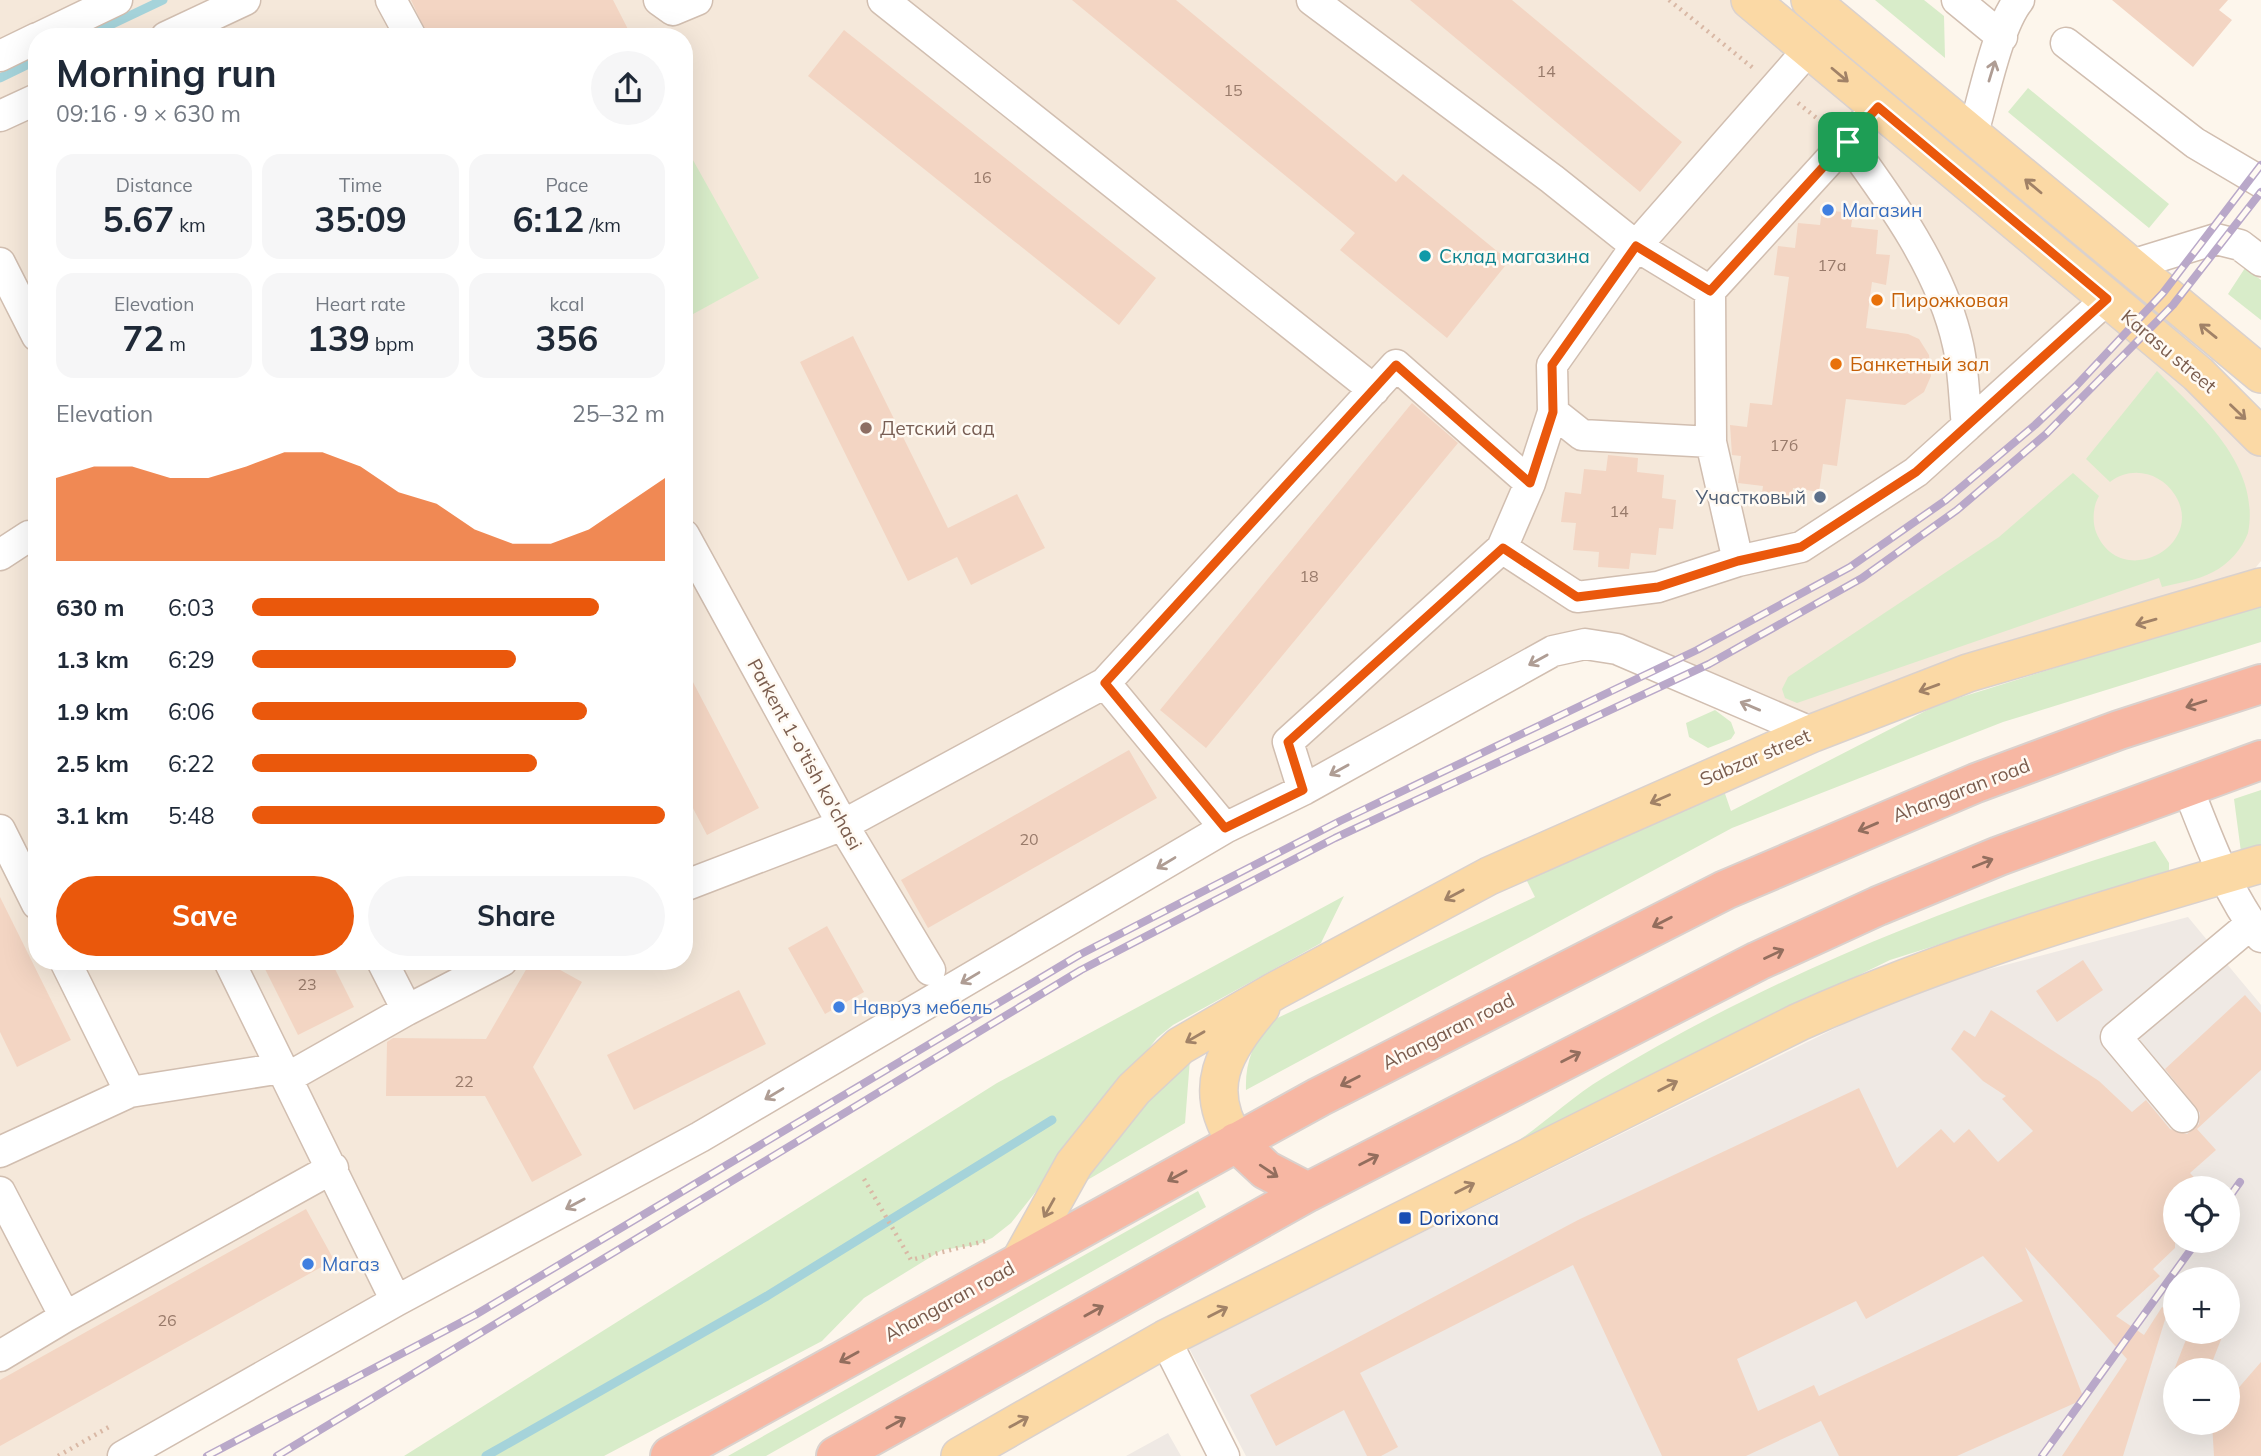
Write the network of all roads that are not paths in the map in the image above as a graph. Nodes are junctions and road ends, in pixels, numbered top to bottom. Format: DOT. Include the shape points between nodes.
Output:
graph roads {
  1 [pos="117,0"];
  2 [pos="245,0"];
  3 [pos="391,0"];
  4 [pos="659,0"];
  5 [pos="697,0"];
  6 [pos="883,0"];
  7 [pos="1312,0"];
  8 [pos="1750,0"];
  9 [pos="1810,0"];
  10 [pos="1957,0"];
  11 [pos="2019,0"];
  12 [pos="206,7"];
  13 [pos="57,28"];
  14 [pos="178,28"];
  15 [pos="406,28"];
  16 [pos="2002,37"];
  17 [pos="28,42"];
  18 [pos="2066,43"];
  19 [pos="1809,49"];
  20 [pos="0,56"];
  21 [pos="28,103"];
  22 [pos="1878,107"];
  23 [pos="0,116"];
  24 [pos="1972,136"];
  25 [pos="1848,142"];
  26 [pos="2261,182"];
  27 [pos="1636,246"];
  28 [pos="2261,261"];
  29 [pos="0,263"];
  30 [pos="2129,266"];
  31 [pos="1710,291"];
  32 [pos="2107,299"];
  33 [pos="28,318"];
  34 [pos="2261,374"];
  35 [pos="1374,390"];
  36 [pos="1553,412"];
  37 [pos="1967,426"];
  38 [pos="2261,437"];
  39 [pos="1712,442"];
  40 [pos="1530,483"];
  41 [pos="28,537"];
  42 [pos="1503,548"];
  43 [pos="693,551"];
  44 [pos="0,555"];
  45 [pos="1738,561"];
  46 [pos="2261,562"];
  47 [pos="2261,587"];
  48 [pos="2212,603"];
  49 [pos="1105,683"];
  50 [pos="2261,684"];
  51 [pos="1813,733"];
  52 [pos="2261,760"];
  53 [pos="2187,786"];
  54 [pos="1303,790"];
  55 [pos="843,825"];
  56 [pos="1225,828"];
  57 [pos="0,830"];
  58 [pos="2261,864"];
  59 [pos="2222,875"];
  60 [pos="693,883"];
  61 [pos="28,886"];
  62 [pos="2256,930"];
  63 [pos="69,970"];
  64 [pos="234,970"];
  65 [pos="387,970"];
  66 [pos="476,970"];
  67 [pos="930,970"];
  68 [pos="1275,991"];
  69 [pos="407,1010"];
  70 [pos="285,1073"];
  71 [pos="130,1092"];
  72 [pos="2183,1117"];
  73 [pos="1236,1142"];
  74 [pos="0,1152"];
  75 [pos="333,1168"];
  76 [pos="0,1192"];
  77 [pos="1308,1192"];
  78 [pos="1019,1263"];
  79 [pos="396,1301"];
  80 [pos="65,1317"];
  81 [pos="1166,1339"];
  82 [pos="0,1356"];
  83 [pos="124,1456"];
  84 [pos="670,1456"];
  85 [pos="836,1456"];
  86 [pos="960,1456"];
  87 [pos="1224,1456"];
  1 -- 13 [label="street"];
  2 -- 12 [label="street"];
  3 -- 15 [label="street"];
  4 -- 5 [label="street" via="673,9"];
  6 -- 35 [label="street"];
  7 -- 27 [label="street"];
  8 -- 19 [label="main road, Karasu street"];
  9 -- 24 [label="main road, Karasu street"];
  10 -- 16 [label="street"];
  11 -- 16 [label="street"];
  12 -- 14 [label="street"];
  24 -- 16 [label="street, one-way"];
  17 -- 20 [label="street"];
  18 -- 26 [label="street" via="2195,143"];
  19 -- 22 [label="main road, Karasu street, one-way"];
  19 -- 27 [label="street"];
  21 -- 23 [label="street"];
  22 -- 25 [label="street"];
  22 -- 32 [label="main road, Karasu street"];
  30 -- 24 [label="main road, Karasu street, one-way"];
  25 -- 31 [label="street"];
  25 -- 37 [label="street" via="1905,219 1942,300 1958,345"];
  27 -- 31 [label="street"];
  27 -- 36 [label="street" via="1552,365"];
  28 -- 30 [label="street" via="2240,245 2216,239"];
  29 -- 33 [label="street"];
  34 -- 30 [label="main road, Karasu street, one-way"];
  31 -- 39 [label="street"];
  32 -- 37 [label="street"];
  32 -- 38 [label="main road, Karasu street, one-way" via="2198,374"];
  35 -- 40 [label="street" via="1396,365"];
  35 -- 49 [label="street"];
  36 -- 39 [label="street" via="1582,435"];
  36 -- 40 [label="street"];
  37 -- 45 [label="street" via="1916,472 1801,547"];
  39 -- 45 [label="street"];
  40 -- 42 [label="street"];
  41 -- 44 [label="street"];
  42 -- 45 [label="street" via="1577,597 1658,587"];
  42 -- 54 [label="street" via="1288,742"];
  43 -- 55 [label="street, Parkent 1-o'tish ko'chasi"];
  46 -- 48 [label="main road"];
  47 -- 48 [label="main road, Sabzar street"];
  48 -- 51 [label="main road, Sabzar street, one-way" via="1968,673"];
  49 -- 55 [label="street"];
  49 -- 56 [label="street"];
  50 -- 73 [label="highway, Ahangaran road, one-way" via="1976,783 1737,885"];
  51 -- 54 [label="street, one-way" via="1617,649 1585,644 1553,651"];
  51 -- 68 [label="main road, Sabzar street, one-way" via="1489,876"];
  52 -- 53 [label="highway"];
  53 -- 59 [label="street"];
  77 -- 53 [label="highway, one-way" via="1806,939 1987,861"];
  54 -- 56 [label="street"];
  55 -- 60 [label="street"];
  55 -- 67 [label="street, Parkent 1-o'tish ko'chasi"];
  56 -- 79 [label="street, one-way" via="700,1138"];
  57 -- 61 [label="street"];
  58 -- 59 [label="main road"];
  59 -- 62 [label="street"];
  81 -- 59 [label="main road, one-way" via="1845,1001 1978,951"];
  62 -- 72 [label="street" via="2116,1037"];
  63 -- 71 [label="street"];
  64 -- 70 [label="street"];
  65 -- 69 [label="street"];
  66 -- 69 [label="street"];
  68 -- 73 [label="main road" via="1222,1063 1220,1105"];
  68 -- 78 [label="main road, Sabzar street, one-way" via="1180,1046 1135,1089 1074,1164"];
  69 -- 70 [label="street"];
  70 -- 71 [label="street"];
  70 -- 75 [label="street"];
  71 -- 74 [label="street"];
  73 -- 77 [label="highway, one-way" via="1266,1170"];
  73 -- 78 [label="highway, Ahangaran road, one-way"];
  75 -- 79 [label="street"];
  75 -- 80 [label="street"];
  76 -- 80 [label="street"];
  85 -- 77 [label="highway, one-way"];
  78 -- 84 [label="highway, Ahangaran road, one-way"];
  79 -- 83 [label="street"];
  80 -- 82 [label="street"];
  86 -- 81 [label="main road, one-way"];
  81 -- 87 [label="street"];
}
